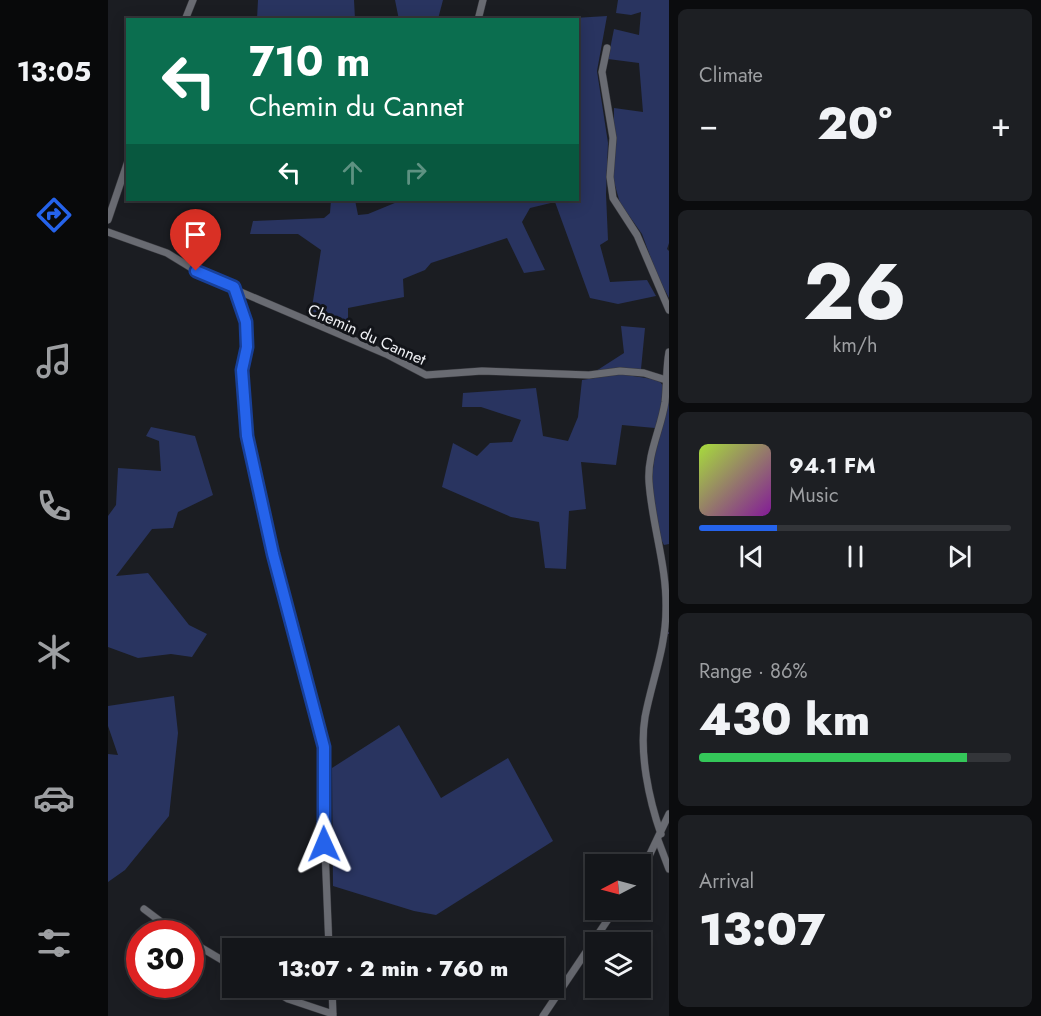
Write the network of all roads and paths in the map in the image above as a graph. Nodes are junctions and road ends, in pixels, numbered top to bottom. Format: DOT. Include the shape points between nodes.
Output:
graph roads {
  1 [pos="193,0"];
  2 [pos="483,0"];
  3 [pos="186,18"];
  4 [pos="478,18"];
  5 [pos="607,48"];
  6 [pos="126,167"];
  7 [pos="108,220"];
  8 [pos="108,232"];
  9 [pos="234,287"];
  10 [pos="669,309"];
  11 [pos="669,352"];
  12 [pos="668,381"];
  13 [pos="669,814"];
  14 [pos="659,837"];
  15 [pos="650,854"];
  16 [pos="669,869"];
  17 [pos="144,909"];
  18 [pos="159,920"];
  19 [pos="608,920"];
  20 [pos="329,938"];
  21 [pos="204,949"];
  22 [pos="222,960"];
  23 [pos="286,998"];
  24 [pos="332,998"];
  25 [pos="333,1015"];
  26 [pos="543,1016"];
  1 -- 3 [label="street"];
  2 -- 4 [label="street"];
  5 -- 10 [label="street" via="602,72 613,138 613,198 637,235"];
  6 -- 7 [label="street"];
  8 -- 9 [label="street, Chemin du Cannet" via="167,252 208,278"];
  9 -- 12 [label="street, Chemin du Cannet" via="426,375 476,371 589,375 620,371"];
  9 -- 20 [label="street" via="246,322 247,347 242,370 247,436 324,747"];
  11 -- 12 [label="street"];
  12 -- 14 [label="street" via="649,467 665,589 665,626 644,740"];
  13 -- 14 [label="street"];
  14 -- 15 [label="street"];
  14 -- 16 [label="street"];
  17 -- 18 [label="street"];
  19 -- 26 [label="street"];
  21 -- 22 [label="street"];
  23 -- 25 [label="street"];
  24 -- 25 [label="street"];
}
